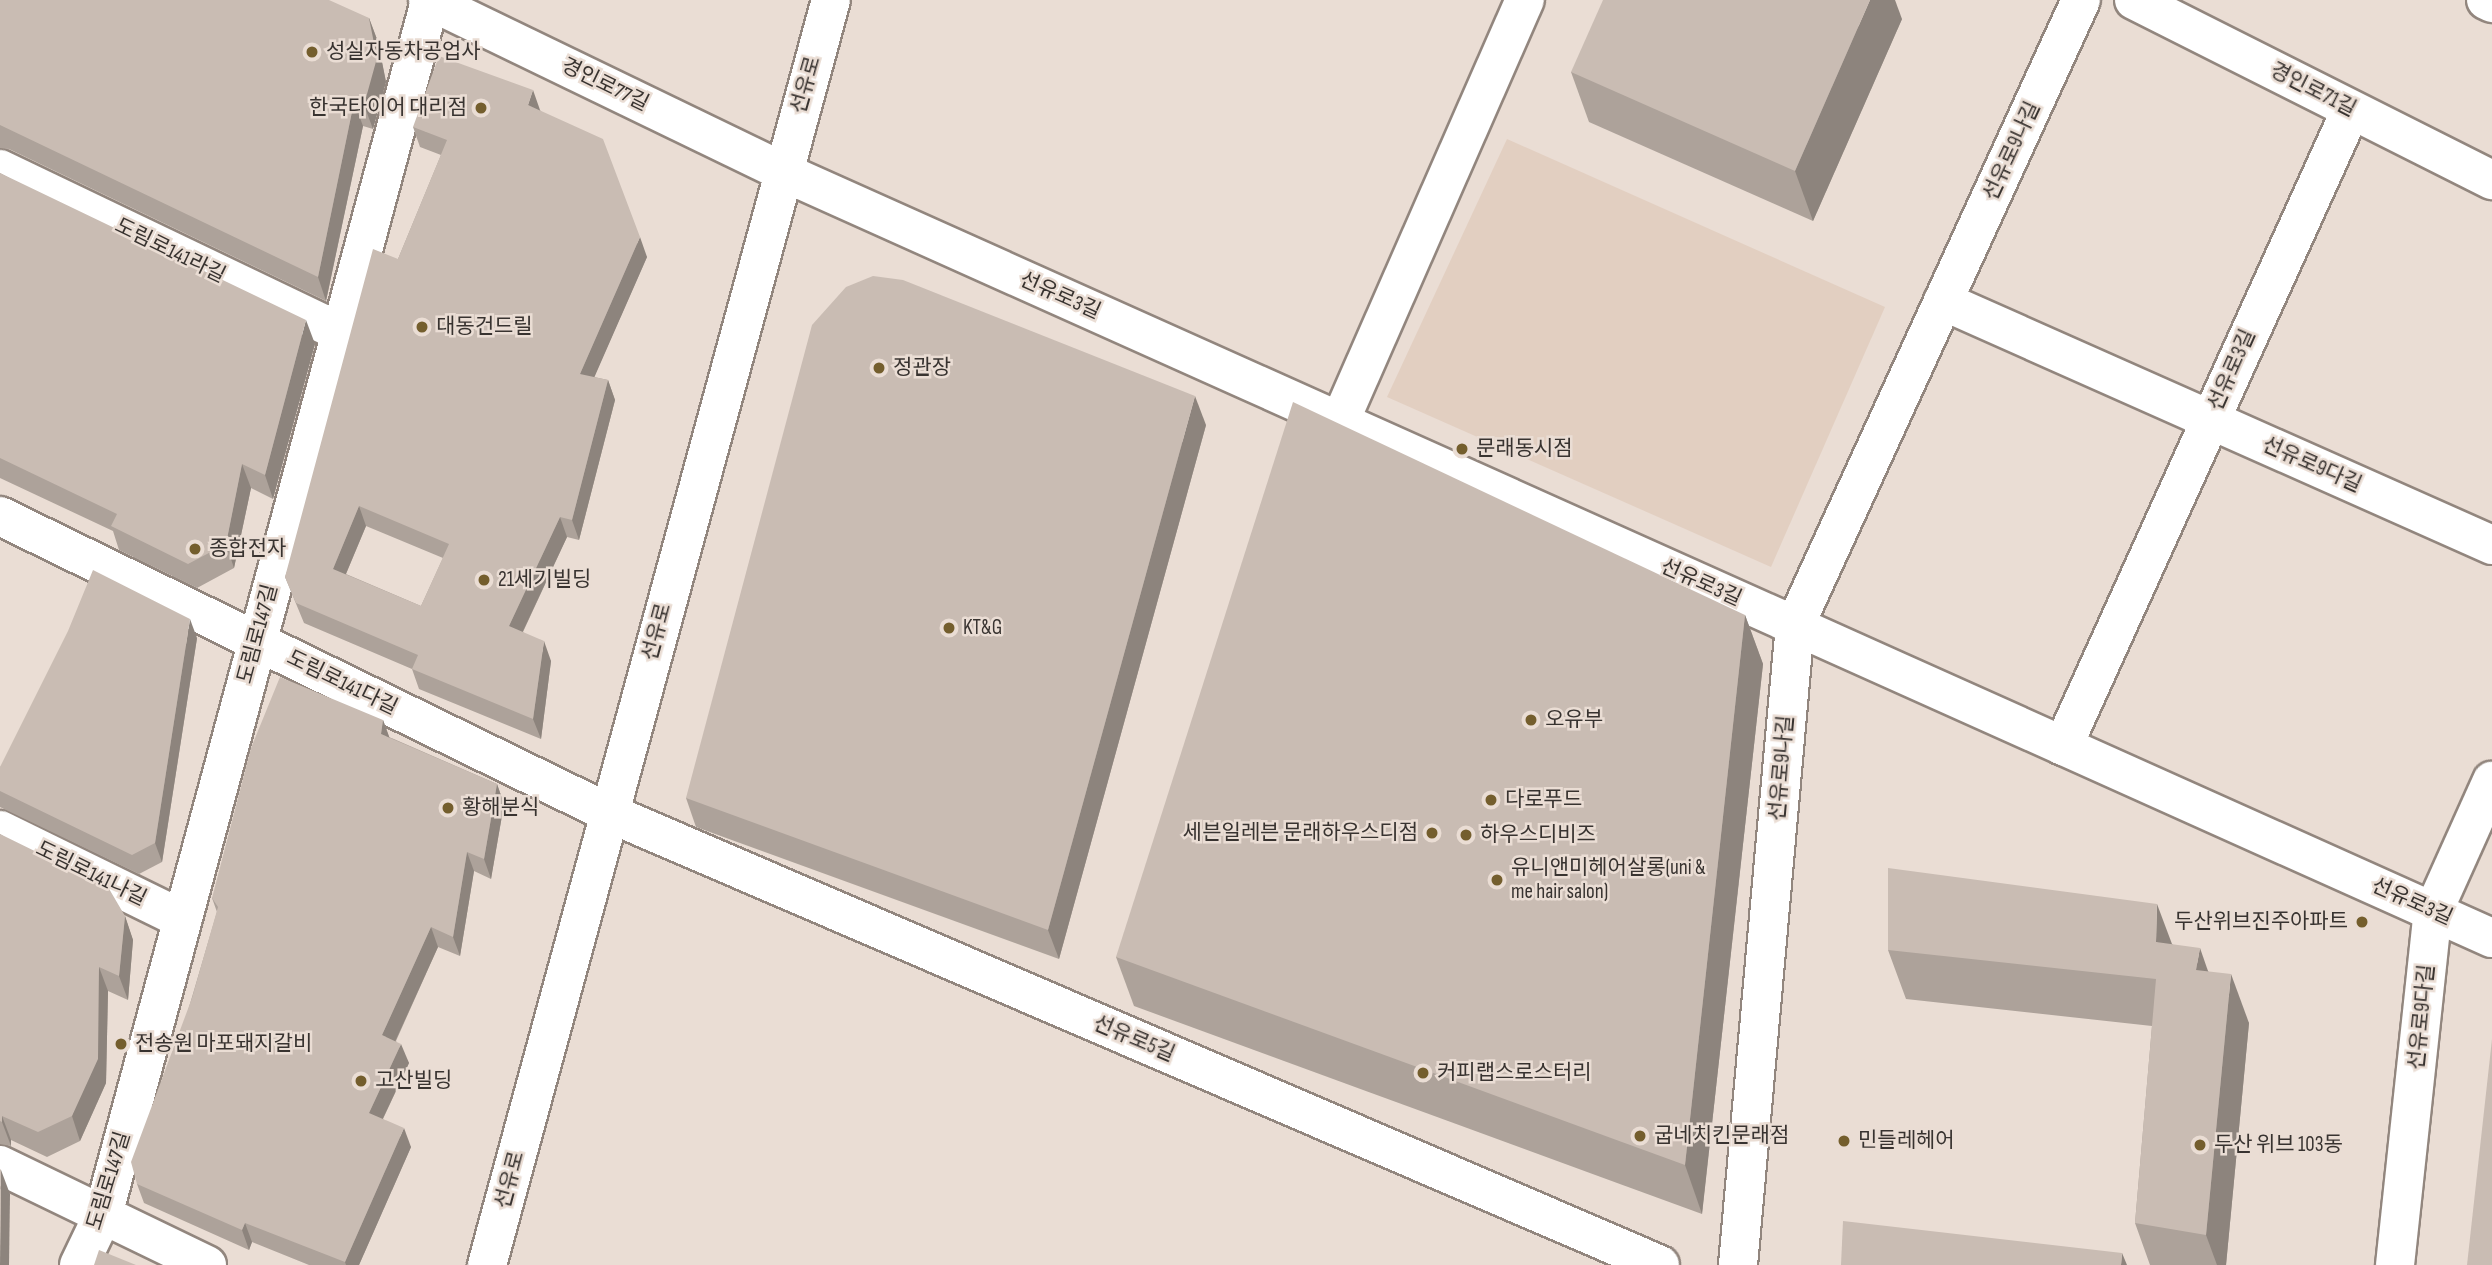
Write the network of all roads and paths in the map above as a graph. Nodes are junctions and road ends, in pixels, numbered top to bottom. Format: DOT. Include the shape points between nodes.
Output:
graph roads {
  1 [pos="429,0"];
  2 [pos="831,0"];
  3 [pos="1525,0"];
  4 [pos="2081,0"];
  5 [pos="2134,0"];
  6 [pos="2486,0"];
  7 [pos="2492,3"];
  8 [pos="2351,110"];
  9 [pos="0,169"];
  10 [pos="781,171"];
  11 [pos="2492,180"];
  12 [pos="1943,301"];
  13 [pos="340,332"];
  14 [pos="2210,420"];
  15 [pos="1340,421"];
  16 [pos="0,516"];
  17 [pos="2492,545"];
  18 [pos="1795,625"];
  19 [pos="256,641"];
  20 [pos="2063,746"];
  21 [pos="2492,781"];
  22 [pos="609,813"];
  23 [pos="0,830"];
  24 [pos="2433,912"];
  25 [pos="182,919"];
  26 [pos="2492,938"];
  27 [pos="0,1165"];
  28 [pos="103,1215"];
  29 [pos="79,1265"];
  30 [pos="207,1265"];
  31 [pos="487,1265"];
  32 [pos="1660,1265"];
  33 [pos="1738,1265"];
  34 [pos="2395,1265"];
  1 -- 10 [label="street, 경인로77길"];
  1 -- 13 [label="street, 도림로147길"];
  2 -- 10 [label="street, 선유로"];
  3 -- 15 [label="street"];
  4 -- 12 [label="street, 선유로9나길"];
  5 -- 8 [label="street, 경인로71길"];
  6 -- 7 [label="street"];
  8 -- 11 [label="street, 경인로71길"];
  8 -- 14 [label="street, 선유로3길"];
  9 -- 13 [label="street, 도림로141라길"];
  10 -- 15 [label="street, 선유로3길"];
  10 -- 22 [label="street, 선유로"];
  12 -- 14 [label="street"];
  12 -- 18 [label="street, 선유로9나길"];
  13 -- 19 [label="street, 도림로147길"];
  14 -- 17 [label="street, 선유로9다길"];
  14 -- 20 [label="street, 선유로3길"];
  15 -- 18 [label="street, 선유로3길"];
  16 -- 19 [label="street, 도림로141다길"];
  18 -- 20 [label="street, 선유로3길"];
  18 -- 33 [label="street, 선유로9나길"];
  19 -- 22 [label="street, 도림로141다길"];
  19 -- 25 [label="street, 도림로147길"];
  20 -- 24 [label="street, 선유로3길"];
  21 -- 24 [label="street, 선유로9다길"];
  22 -- 31 [label="street, 선유로"];
  22 -- 32 [label="street, 선유로5길"];
  23 -- 25 [label="street, 도림로141나길"];
  24 -- 26 [label="street, 선유로3길"];
  24 -- 34 [label="street, 선유로9다길"];
  25 -- 28 [label="street, 도림로147길"];
  27 -- 28 [label="street"];
  28 -- 29 [label="street, 도림로147길"];
  28 -- 30 [label="street"];
}
